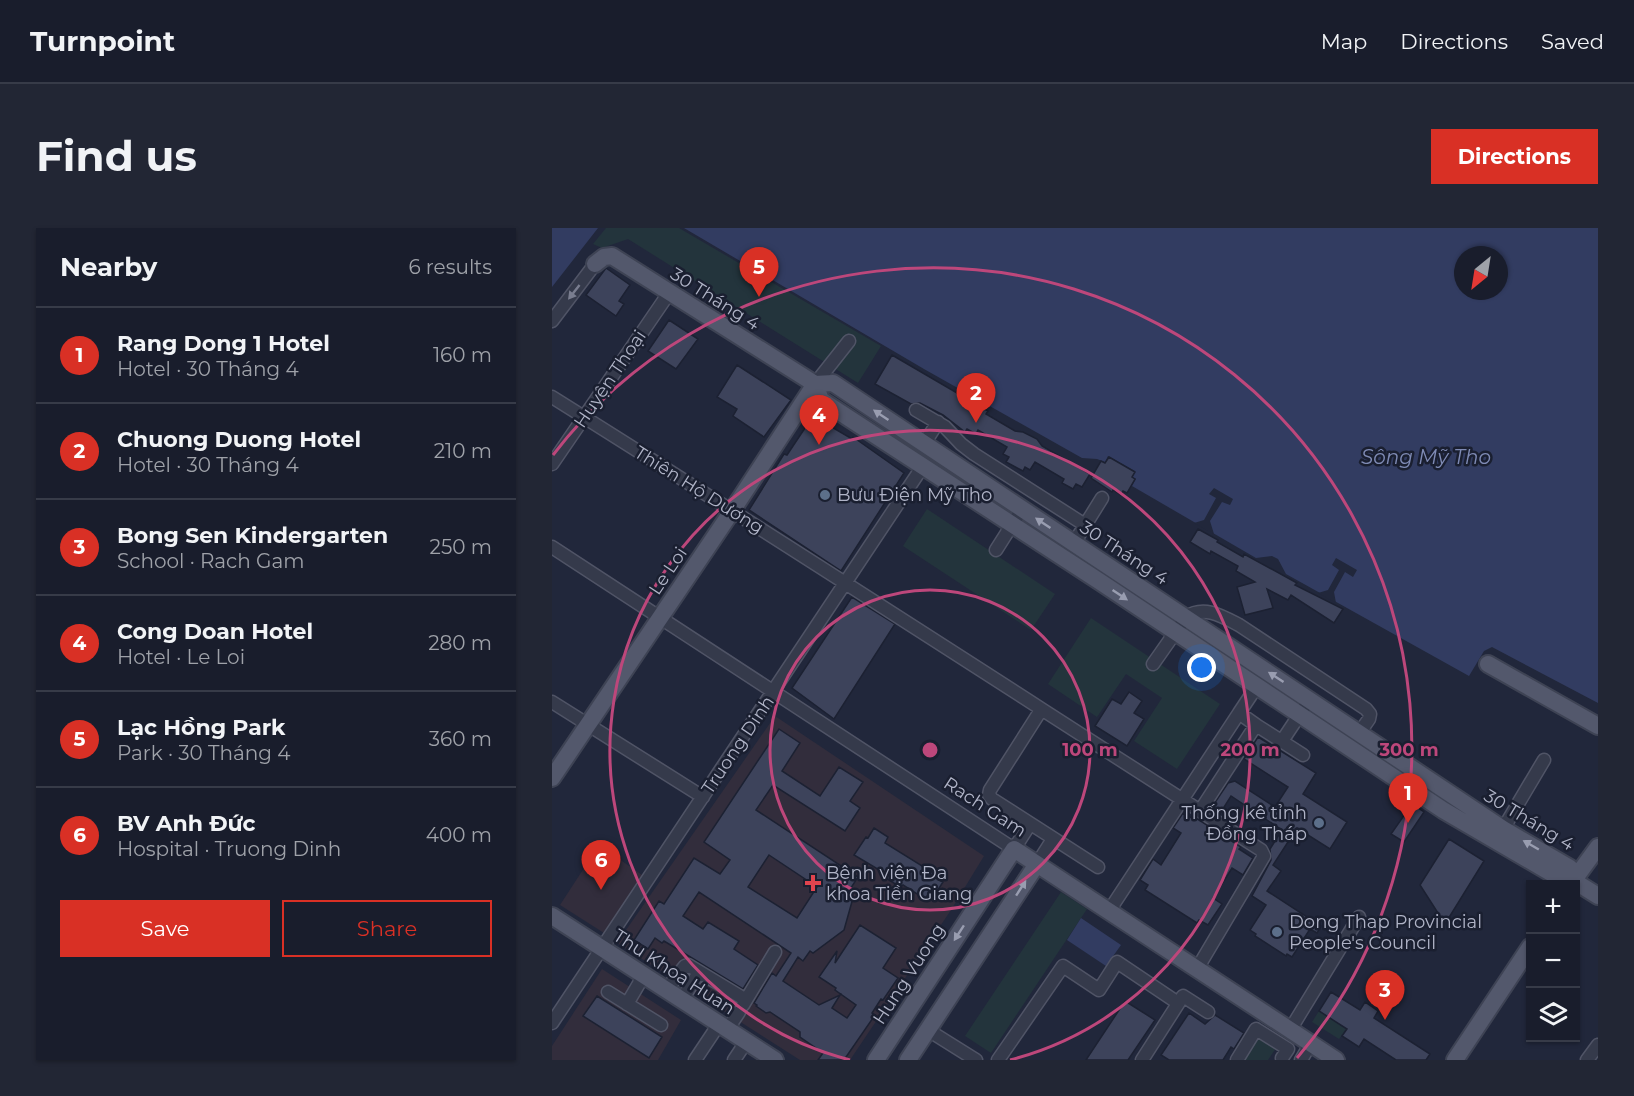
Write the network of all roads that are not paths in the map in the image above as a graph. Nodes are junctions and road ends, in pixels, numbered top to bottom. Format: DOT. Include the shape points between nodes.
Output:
graph roads {
  1 [pos="595,264"];
  2 [pos="669,293"];
  3 [pos="552,321"];
  4 [pos="849,341"];
  5 [pos="815,384"];
  6 [pos="552,398"];
  7 [pos="916,410"];
  8 [pos="583,417"];
  9 [pos="938,422"];
  10 [pos="928,447"];
  11 [pos="552,464"];
  12 [pos="923,466"];
  13 [pos="1010,477"];
  14 [pos="999,494"];
  15 [pos="1102,498"];
  16 [pos="1022,509"];
  17 [pos="732,511"];
  18 [pos="1011,524"];
  19 [pos="1085,525"];
  20 [pos="1074,543"];
  21 [pos="552,547"];
  22 [pos="996,550"];
  23 [pos="1109,567"];
  24 [pos="1099,581"];
  25 [pos="846,582"];
  26 [pos="661,616"];
  27 [pos="1186,617"];
  28 [pos="1176,632"];
  29 [pos="1153,664"];
  30 [pos="1488,664"];
  31 [pos="1257,686"];
  32 [pos="774,691"];
  33 [pos="1310,699"];
  34 [pos="552,702"];
  35 [pos="1041,710"];
  36 [pos="1239,713"];
  37 [pos="1300,713"];
  38 [pos="588,725"];
  39 [pos="1256,725"];
  40 [pos="1598,726"];
  41 [pos="1360,732"];
  42 [pos="1282,741"];
  43 [pos="1349,747"];
  44 [pos="1304,755"];
  45 [pos="1207,759"];
  46 [pos="1544,760"];
  47 [pos="1226,771"];
  48 [pos="552,778"];
  49 [pos="1453,796"];
  50 [pos="703,797"];
  51 [pos="1182,799"];
  52 [pos="1443,810"];
  53 [pos="1200,811"];
  54 [pos="1030,824"];
  55 [pos="1503,829"];
  56 [pos="1053,839"];
  57 [pos="1598,847"];
  58 [pos="1014,849"];
  59 [pos="1037,864"];
  60 [pos="1098,867"];
  61 [pos="1563,880"];
  62 [pos="1572,880"];
  63 [pos="1575,880"];
  64 [pos="1580,887"];
  65 [pos="1598,896"];
  66 [pos="1109,911"];
  67 [pos="552,916"];
  68 [pos="1359,917"];
  69 [pos="602,948"];
  70 [pos="775,952"];
  71 [pos="1526,953"];
  72 [pos="1197,969"];
  73 [pos="699,972"];
  74 [pos="644,975"];
  75 [pos="666,990"];
  76 [pos="608,992"];
  77 [pos="682,1000"];
  78 [pos="1178,1003"];
  79 [pos="627,1004"];
  80 [pos="743,1006"];
  81 [pos="1208,1012"];
  82 [pos="905,1015"];
  83 [pos="552,1023"];
  84 [pos="661,1025"];
  85 [pos="723,1027"];
  86 [pos="928,1030"];
  87 [pos="1290,1030"];
  88 [pos="746,1042"];
  89 [pos="1311,1043"];
  90 [pos="1598,1045"];
  91 [pos="1003,1058"];
  92 [pos="1282,1058"];
  93 [pos="1143,1059"];
  94 [pos="695,1060"];
  95 [pos="734,1060"];
  96 [pos="775,1060"];
  97 [pos="876,1060"];
  98 [pos="908,1060"];
  99 [pos="975,1060"];
  100 [pos="1237,1060"];
  101 [pos="1301,1060"];
  102 [pos="1336,1060"];
  103 [pos="1455,1060"];
  104 [pos="1587,1060"];
  1 -- 2 [label="main road, 30 Tháng 4" via="612,256"];
  1 -- 3 [label="street, one-way"];
  2 -- 5 [label="main road, 30 Tháng 4"];
  2 -- 8 [label="street, Huyện Thoại"];
  4 -- 5 [label="street"];
  10 -- 5 [label="main road, 30 Tháng 4, one-way" via="833,383"];
  5 -- 12 [label="main road, 30 Tháng 4" via="821,400"];
  5 -- 17 [label="main road, Le Loi"];
  6 -- 8 [label="street, Thiên Hộ Dương"];
  7 -- 9 [label="street"];
  8 -- 11 [label="street, Huyện Thoại"];
  8 -- 17 [label="street, Thiên Hộ Dương"];
  9 -- 10 [label="street"];
  9 -- 13 [label="street" via="974,454"];
  10 -- 12 [label="main road"];
  10 -- 14 [label="main road, 30 Tháng 4"];
  12 -- 18 [label="main road, 30 Tháng 4"];
  12 -- 25 [label="street, Truong Dinh"];
  13 -- 14 [label="street"];
  13 -- 19 [label="street"];
  14 -- 16 [label="main road, 30 Tháng 4"];
  15 -- 19 [label="street"];
  16 -- 18 [label="street"];
  20 -- 16 [label="main road, 30 Tháng 4, one-way"];
  17 -- 25 [label="street, Thiên Hộ Dương"];
  17 -- 26 [label="main road, Le Loi"];
  18 -- 22 [label="street"];
  18 -- 24 [label="main road, 30 Tháng 4"];
  19 -- 20 [label="street"];
  20 -- 23 [label="main road, 30 Tháng 4"];
  21 -- 26 [label="street, Rach Gam"];
  23 -- 24 [label="street"];
  23 -- 27 [label="main road, 30 Tháng 4"];
  24 -- 28 [label="main road, 30 Tháng 4, one-way"];
  25 -- 32 [label="street, Truong Dinh"];
  25 -- 35 [label="street, Thiên Hộ Dương"];
  26 -- 32 [label="street, Rach Gam"];
  26 -- 38 [label="main road, Le Loi"];
  27 -- 28 [label="street"];
  33 -- 27 [label="main road, 30 Tháng 4, one-way"];
  27 -- 41 [label="street" via="1202,611 1218,614 1318,676 1370,714"];
  28 -- 29 [label="street"];
  28 -- 31 [label="main road, 30 Tháng 4"];
  30 -- 40 [label="main road"];
  31 -- 36 [label="street"];
  31 -- 37 [label="main road, 30 Tháng 4"];
  32 -- 50 [label="street, Truong Dinh"];
  32 -- 58 [label="street, Rach Gam"];
  33 -- 37 [label="street"];
  33 -- 41 [label="main road, 30 Tháng 4"];
  34 -- 38 [label="street"];
  35 -- 51 [label="street, Thiên Hộ Dương"];
  35 -- 54 [label="street" via="989,795"];
  36 -- 39 [label="street"];
  36 -- 45 [label="street"];
  37 -- 42 [label="street"];
  37 -- 43 [label="main road, 30 Tháng 4"];
  38 -- 48 [label="main road, Le Loi"];
  38 -- 50 [label="street"];
  39 -- 42 [label="street"];
  39 -- 47 [label="street"];
  41 -- 43 [label="main road"];
  41 -- 49 [label="main road, 30 Tháng 4"];
  42 -- 44 [label="street"];
  43 -- 52 [label="main road, 30 Tháng 4"];
  45 -- 47 [label="street"];
  45 -- 51 [label="street"];
  46 -- 55 [label="street"];
  47 -- 53 [label="street"];
  49 -- 52 [label="street"];
  49 -- 55 [label="main road, 30 Tháng 4"];
  50 -- 69 [label="street, Truong Dinh"];
  51 -- 53 [label="street, Thiên Hộ Dương"];
  51 -- 66 [label="street"];
  52 -- 61 [label="main road, 30 Tháng 4"];
  53 -- 72 [label="street, Thiên Hộ Dương" via="1261,850 1264,856"];
  54 -- 56 [label="street"];
  54 -- 58 [label="street"];
  62 -- 55 [label="main road, 30 Tháng 4, one-way" via="1570,868"];
  56 -- 59 [label="street"];
  56 -- 60 [label="street"];
  57 -- 63 [label="main road"];
  58 -- 59 [label="main road, Rach Gam"];
  58 -- 82 [label="main road, Hung Vuong, one-way"];
  59 -- 66 [label="main road, Rach Gam"];
  86 -- 59 [label="main road, one-way"];
  64 -- 65 [label="main road"];
  66 -- 72 [label="main road, Rach Gam"];
  67 -- 69 [label="main road, Thu Khoa Huan"];
  68 -- 87 [label="street"];
  69 -- 74 [label="main road, Thu Khoa Huan"];
  69 -- 83 [label="street, Truong Dinh"];
  70 -- 80 [label="street"];
  71 -- 103 [label="main road"];
  72 -- 87 [label="main road, Rach Gam"];
  73 -- 75 [label="street" via="685,966"];
  73 -- 77 [label="street"];
  73 -- 80 [label="street"];
  74 -- 75 [label="main road, Thu Khoa Huan"];
  74 -- 79 [label="street"];
  75 -- 77 [label="main road, Thu Khoa Huan"];
  76 -- 79 [label="street"];
  77 -- 85 [label="main road, Thu Khoa Huan"];
  78 -- 81 [label="street" via="1183,996"];
  78 -- 91 [label="street" via="1118,962 1100,990 1063,966"];
  78 -- 93 [label="street"];
  79 -- 84 [label="street"];
  80 -- 85 [label="street"];
  82 -- 86 [label="main road"];
  82 -- 97 [label="main road, Hung Vuong"];
  85 -- 88 [label="main road, Thu Khoa Huan"];
  85 -- 94 [label="street"];
  86 -- 98 [label="main road"];
  86 -- 99 [label="street"];
  87 -- 89 [label="main road, Rach Gam"];
  88 -- 95 [label="street"];
  88 -- 96 [label="main road, Thu Khoa Huan"];
  89 -- 101 [label="street"];
  89 -- 102 [label="main road, Rach Gam"];
  90 -- 104 [label="street"];
  92 -- 100 [label="street" via="1288,1049 1256,1029"];
}
